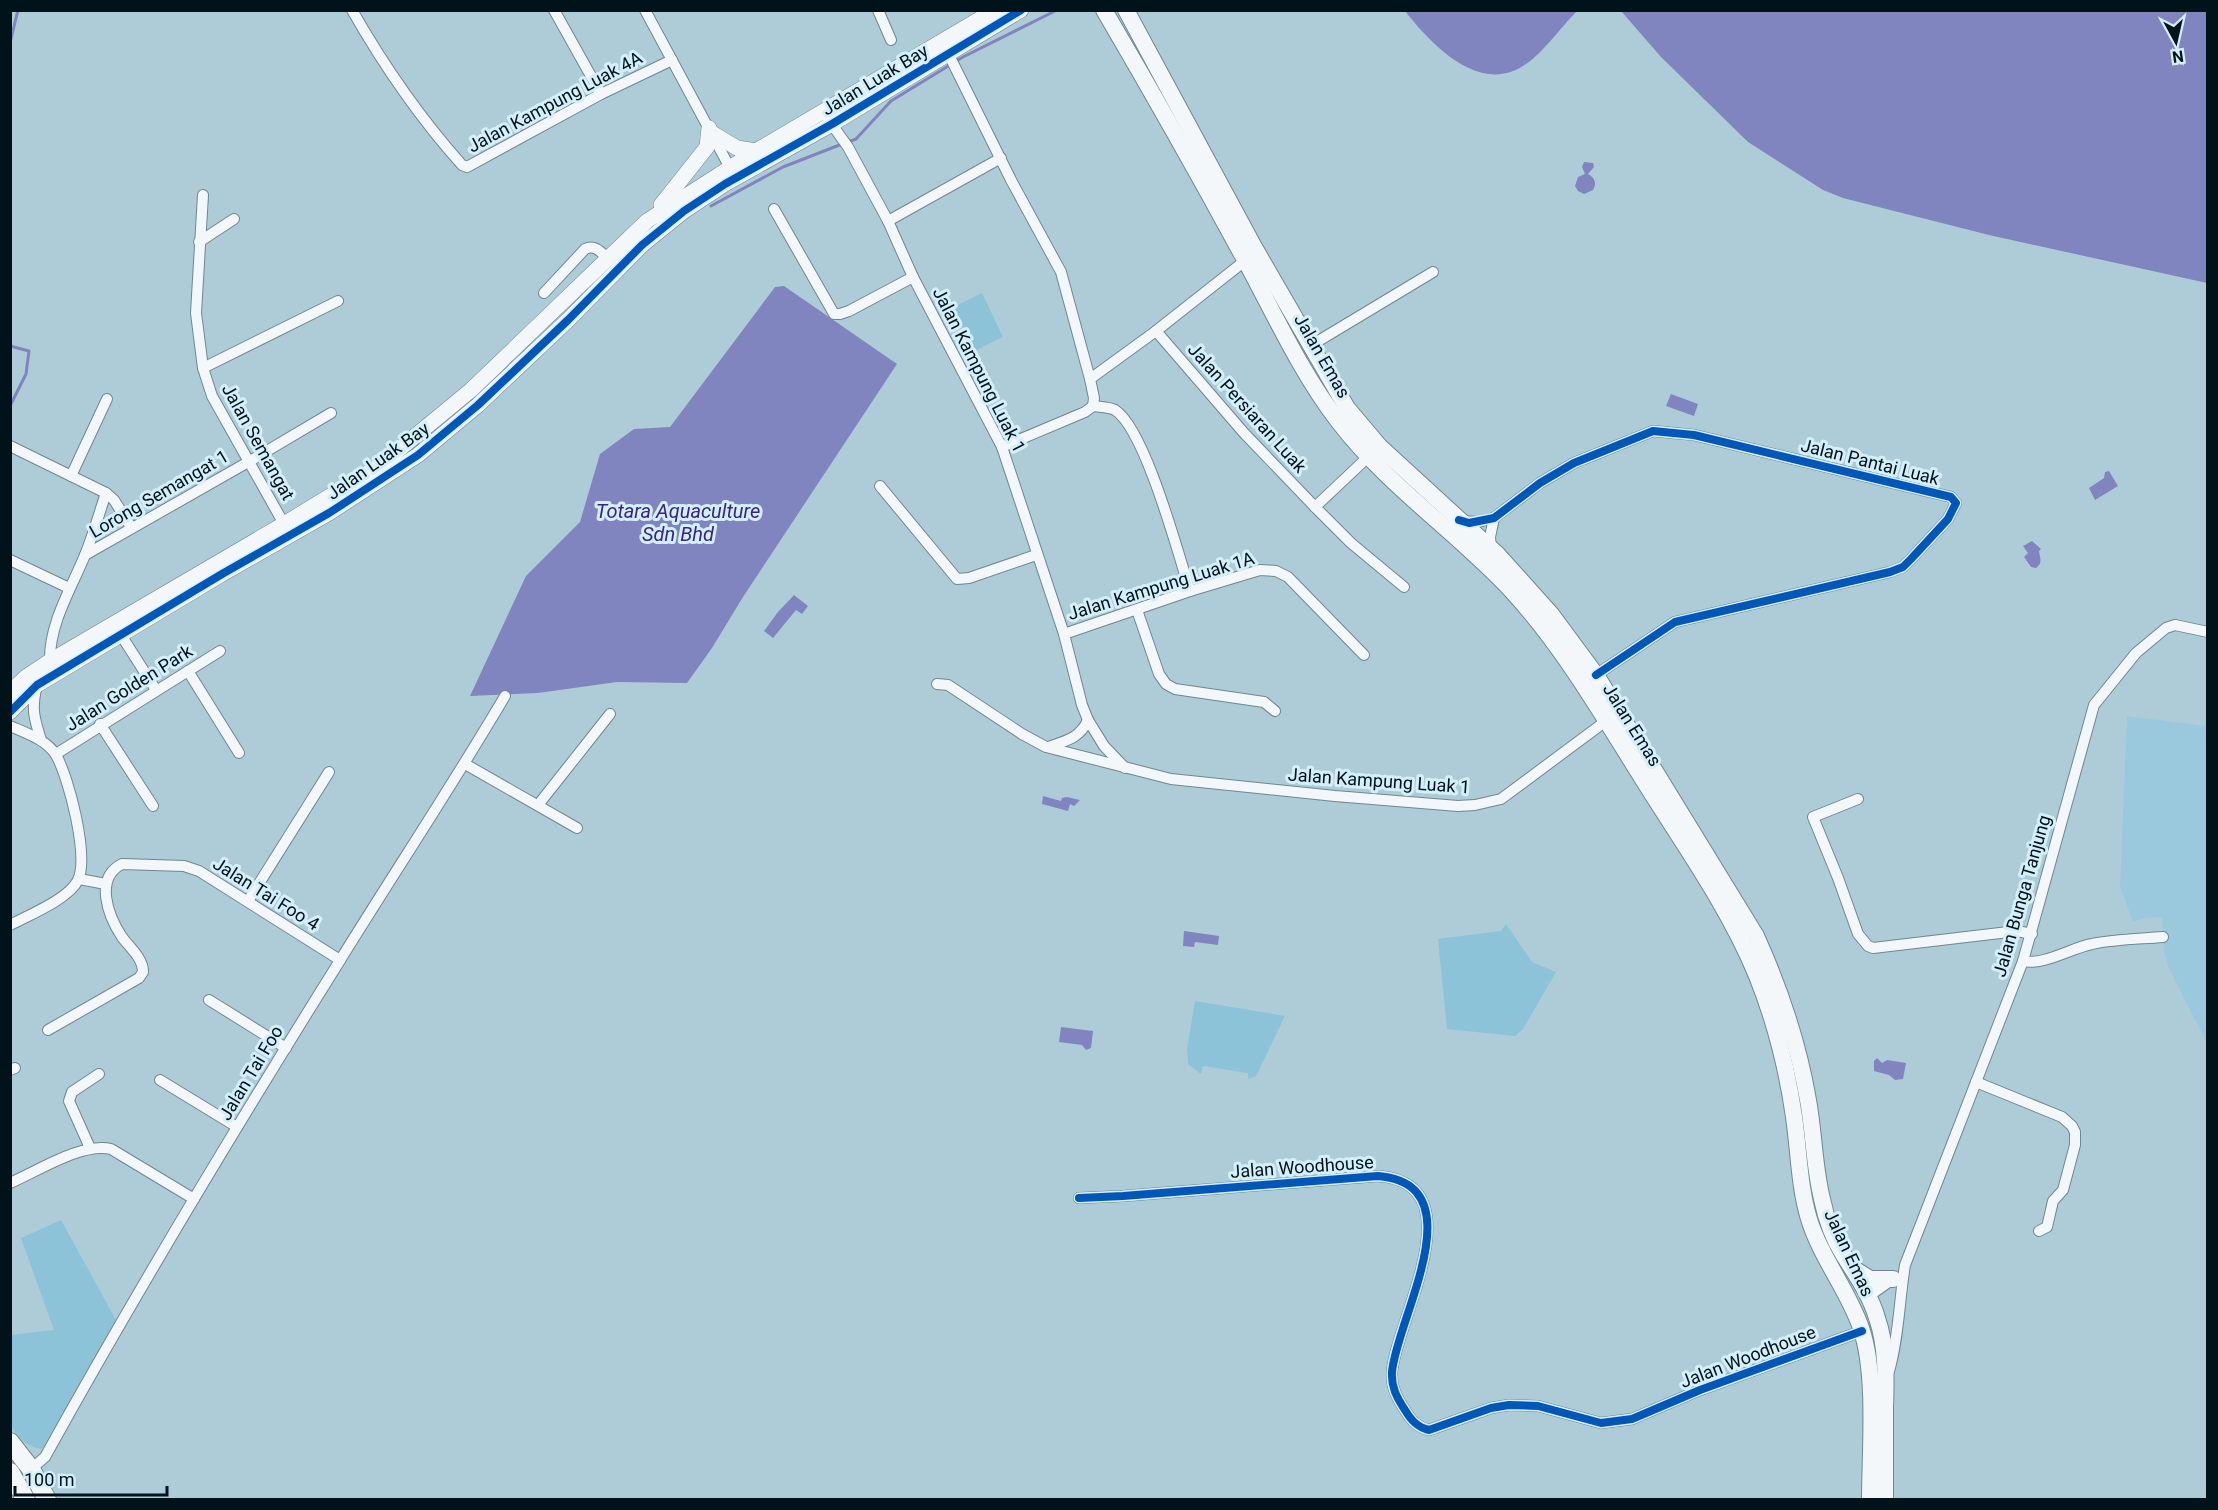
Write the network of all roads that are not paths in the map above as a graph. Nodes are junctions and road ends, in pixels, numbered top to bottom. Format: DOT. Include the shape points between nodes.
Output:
graph roads {
  1 [pos="352,10"];
  2 [pos="554,10"];
  3 [pos="645,10"];
  4 [pos="878,10"];
  5 [pos="995,10"];
  6 [pos="1021,10"];
  7 [pos="1104,10"];
  8 [pos="1126,10"];
  9 [pos="891,40"];
  10 [pos="948,53"];
  11 [pos="672,60"];
  12 [pos="601,94"];
  13 [pos="832,124"];
  14 [pos="710,130"];
  15 [pos="756,151"];
  16 [pos="1001,158"];
  17 [pos="738,170"];
  18 [pos="203,195"];
  19 [pos="774,209"];
  20 [pos="234,219"];
  21 [pos="647,221"];
  22 [pos="888,221"];
  23 [pos="199,242"];
  24 [pos="608,259"];
  25 [pos="1246,260"];
  26 [pos="1433,272"];
  27 [pos="913,277"];
  28 [pos="544,293"];
  29 [pos="338,301"];
  30 [pos="1156,331"];
  31 [pos="1310,346"];
  32 [pos="203,368"];
  33 [pos="1090,379"];
  34 [pos="107,399"];
  35 [pos="1093,406"];
  36 [pos="331,413"];
  37 [pos="10,446"];
  38 [pos="1002,447"];
  39 [pos="1368,457"];
  40 [pos="250,461"];
  41 [pos="71,476"];
  42 [pos="880,486"];
  43 [pos="106,493"];
  44 [pos="1315,507"];
  45 [pos="1494,518"];
  46 [pos="1459,520"];
  47 [pos="284,524"];
  48 [pos="132,527"];
  49 [pos="1491,548"];
  50 [pos="85,555"];
  51 [pos="1036,555"];
  52 [pos="10,560"];
  53 [pos="1404,587"];
  54 [pos="69,588"];
  55 [pos="1190,591"];
  56 [pos="1137,610"];
  57 [pos="2208,632"];
  58 [pos="1064,634"];
  59 [pos="121,635"];
  60 [pos="220,651"];
  61 [pos="1364,655"];
  62 [pos="50,661"];
  63 [pos="188,671"];
  64 [pos="1596,675"];
  65 [pos="937,684"];
  66 [pos="37,685"];
  67 [pos="156,690"];
  68 [pos="10,692"];
  69 [pos="505,696"];
  70 [pos="1275,711"];
  71 [pos="10,712"];
  72 [pos="610,714"];
  73 [pos="1088,720"];
  74 [pos="1606,721"];
  75 [pos="100,724"];
  76 [pos="10,726"];
  77 [pos="41,740"];
  78 [pos="1046,747"];
  79 [pos="239,753"];
  80 [pos="56,754"];
  81 [pos="465,764"];
  82 [pos="1125,768"];
  83 [pos="329,772"];
  84 [pos="1857,799"];
  85 [pos="538,805"];
  86 [pos="153,806"];
  87 [pos="577,828"];
  88 [pos="79,879"];
  89 [pos="106,884"];
  90 [pos="248,901"];
  91 [pos="10,925"];
  92 [pos="2032,934"];
  93 [pos="2163,937"];
  94 [pos="340,960"];
  95 [pos="2024,962"];
  96 [pos="209,1000"];
  97 [pos="48,1030"];
  98 [pos="286,1047"];
  99 [pos="99,1074"];
  100 [pos="160,1080"];
  101 [pos="1976,1082"];
  102 [pos="237,1127"];
  103 [pos="90,1148"];
  104 [pos="10,1183"];
  105 [pos="1079,1198"];
  106 [pos="194,1199"];
  107 [pos="2039,1231"];
  108 [pos="1905,1265"];
  109 [pos="1853,1269"];
  110 [pos="1893,1279"];
  111 [pos="1869,1296"];
  112 [pos="1862,1330"];
  113 [pos="1886,1384"];
  114 [pos="10,1442"];
  115 [pos="31,1469"];
  116 [pos="10,1472"];
  117 [pos="26,1500"];
  118 [pos="47,1500"];
  119 [pos="1870,1500"];
  120 [pos="1885,1500"];
  1 -- 12 [label="street, Jalan Kampung Luak 4A" via="401,89 439,139 467,167"];
  2 -- 12 [label="street"];
  3 -- 11 [label="street"];
  4 -- 9 [label="street"];
  5 -- 13 [label="street, Jalan Luak Bay"];
  6 -- 10 [label="street, Jalan Luak Bay"];
  7 -- 25 [label="main road, Jalan Emas"];
  8 -- 31 [label="main road, Jalan Emas"];
  10 -- 13 [label="street, Jalan Luak Bay"];
  10 -- 16 [label="street"];
  11 -- 12 [label="street, Jalan Kampung Luak 4A"];
  11 -- 14 [label="street"];
  13 -- 15 [label="street, Jalan Luak Bay"];
  13 -- 17 [label="street, Jalan Luak Bay"];
  13 -- 22 [label="street, Jalan Kampung Luak 1"];
  14 -- 15 [label="street" via="737,148"];
  14 -- 17 [label="street"];
  14 -- 21 [label="street" via="707,147 699,159"];
  15 -- 17 [label="street, Jalan Luak Bay"];
  16 -- 22 [label="street"];
  16 -- 33 [label="street" via="1061,272"];
  17 -- 21 [label="street, Jalan Luak Bay" via="669,205"];
  17 -- 59 [label="street, Jalan Luak Bay" via="725,184 642,245 478,405 418,456"];
  18 -- 23 [label="street, Jalan Semangat"];
  19 -- 27 [label="street" via="834,314"];
  20 -- 23 [label="street"];
  21 -- 24 [label="street, Jalan Luak Bay"];
  22 -- 27 [label="street, Jalan Kampung Luak 1"];
  23 -- 32 [label="street, Jalan Semangat" via="196,313"];
  24 -- 28 [label="street" via="594,247 585,249"];
  24 -- 47 [label="street, Jalan Luak Bay" via="415,438 379,466"];
  25 -- 30 [label="street"];
  25 -- 39 [label="main road, Jalan Emas" via="1320,394"];
  26 -- 31 [label="street"];
  27 -- 38 [label="street, Jalan Kampung Luak 1"];
  29 -- 32 [label="street"];
  30 -- 33 [label="street"];
  30 -- 44 [label="street, Jalan Persiaran Luak" via="1244,433"];
  31 -- 46 [label="main road, Jalan Emas" via="1347,408 1380,447"];
  32 -- 40 [label="street, Jalan Semangat" via="212,396"];
  33 -- 35 [label="street"];
  34 -- 41 [label="street"];
  35 -- 38 [label="street"];
  35 -- 55 [label="street" via="1114,409 1129,423 1139,442"];
  36 -- 40 [label="street, Lorong Semangat 1"];
  37 -- 41 [label="street"];
  38 -- 51 [label="street, Jalan Kampung Luak 1"];
  39 -- 44 [label="street"];
  39 -- 74 [label="main road, Jalan Emas" via="1511,590 1575,670"];
  40 -- 47 [label="street, Jalan Semangat"];
  40 -- 48 [label="street, Lorong Semangat 1"];
  41 -- 43 [label="street"];
  42 -- 51 [label="street" via="957,579"];
  43 -- 48 [label="street"];
  43 -- 50 [label="street"];
  44 -- 53 [label="street, Jalan Persiaran Luak"];
  45 -- 46 [label="street" via="1469,523"];
  45 -- 49 [label="street"];
  45 -- 64 [label="street, Jalan Pantai Luak" via="1574,463 1653,431 1694,435 1951,497 1956,503 1948,519 1903,567 1675,622"];
  46 -- 49 [label="main road, Jalan Emas"];
  47 -- 62 [label="street, Jalan Luak Bay"];
  48 -- 50 [label="street, Lorong Semangat 1"];
  49 -- 64 [label="main road, Jalan Emas" via="1551,614"];
  50 -- 54 [label="street"];
  51 -- 58 [label="street, Jalan Kampung Luak 1"];
  52 -- 54 [label="street"];
  54 -- 62 [label="street" via="50,643"];
  55 -- 56 [label="street, Jalan Kampung Luak 1A"];
  55 -- 61 [label="street, Jalan Kampung Luak 1A" via="1260,570 1276,571 1288,577"];
  56 -- 58 [label="street, Jalan Kampung Luak 1A"];
  56 -- 70 [label="street" via="1166,684 1175,689 1264,702"];
  57 -- 92 [label="street, Jalan Bunga Tanjung" via="2175,625 2166,628 2136,653 2094,705"];
  58 -- 73 [label="street, Jalan Kampung Luak 1"];
  59 -- 66 [label="street, Jalan Luak Bay"];
  59 -- 67 [label="street"];
  60 -- 63 [label="street, Jalan Golden Park"];
  62 -- 68 [label="street, Jalan Luak Bay"];
  63 -- 67 [label="street, Jalan Golden Park"];
  63 -- 79 [label="street"];
  64 -- 109 [label="main road, Jalan Emas" via="1727,886 1776,980 1799,1054 1822,1202 1835,1240"];
  65 -- 78 [label="street, Jalan Kampung Luak 1" via="948,685"];
  66 -- 71 [label="street, Jalan Luak Bay"];
  66 -- 77 [label="street" via="32,703"];
  67 -- 75 [label="street, Jalan Golden Park"];
  69 -- 81 [label="street, Jalan Tai Foo"];
  72 -- 85 [label="street"];
  73 -- 78 [label="street" via="1074,738"];
  73 -- 82 [label="street, Jalan Kampung Luak 1" via="1104,746"];
  74 -- 82 [label="street, Jalan Kampung Luak 1" via="1501,799 1474,805 1218,785"];
  74 -- 112 [label="main road, Jalan Emas" via="1722,908 1757,977 1786,1068 1809,1219"];
  75 -- 80 [label="street, Jalan Golden Park"];
  75 -- 86 [label="street"];
  76 -- 77 [label="street"];
  77 -- 80 [label="street"];
  78 -- 82 [label="street, Jalan Kampung Luak 1"];
  80 -- 88 [label="street" via="78,823"];
  81 -- 85 [label="street"];
  81 -- 94 [label="street, Jalan Tai Foo"];
  83 -- 90 [label="street"];
  84 -- 92 [label="street" via="1811,813 1858,934 1868,946 2017,930"];
  85 -- 87 [label="street"];
  88 -- 89 [label="street"];
  88 -- 91 [label="street" via="61,897"];
  89 -- 90 [label="street, Jalan Tai Foo 4" via="114,868 122,864 184,866"];
  89 -- 97 [label="street" via="111,917 140,960 143,972 130,984"];
  90 -- 94 [label="street, Jalan Tai Foo 4"];
  92 -- 95 [label="street, Jalan Bunga Tanjung"];
  93 -- 95 [label="street" via="2111,940 2074,948 2033,964"];
  94 -- 98 [label="street, Jalan Tai Foo"];
  95 -- 101 [label="street, Jalan Bunga Tanjung"];
  96 -- 98 [label="street"];
  98 -- 102 [label="street, Jalan Tai Foo"];
  99 -- 103 [label="street" via="69,1096"];
  100 -- 102 [label="street"];
  101 -- 107 [label="street" via="2062,1117 2075,1132 2063,1190 2053,1201 2047,1227"];
  101 -- 108 [label="street, Jalan Bunga Tanjung"];
  102 -- 106 [label="street, Jalan Tai Foo"];
  103 -- 104 [label="street"];
  103 -- 106 [label="street" via="111,1149"];
  105 -- 112 [label="street, Jalan Woodhouse" via="1378,1176 1395,1177 1410,1184 1427,1214 1426,1242 1396,1352 1392,1383 1409,1416 1420,1428 1429,1430 1491,1408 1516,1405 1538,1406 1601,1423 1632,1419"];
  106 -- 115 [label="street, Jalan Tai Foo" via="120,1321 45,1457"];
  108 -- 110 [label="street"];
  108 -- 113 [label="street" via="1896,1349"];
  109 -- 110 [label="main road" via="1870,1279"];
  109 -- 111 [label="main road, Jalan Emas"];
  110 -- 111 [label="street"];
  111 -- 112 [label="main road" via="1860,1309"];
  111 -- 113 [label="main road, Jalan Emas" via="1884,1349"];
  112 -- 119 [label="main road, Jalan Emas" via="1869,1372"];
  113 -- 120 [label="main road, Jalan Emas"];
  114 -- 115 [label="highway"];
  115 -- 118 [label="highway"];
  116 -- 117 [label="highway"];
}
